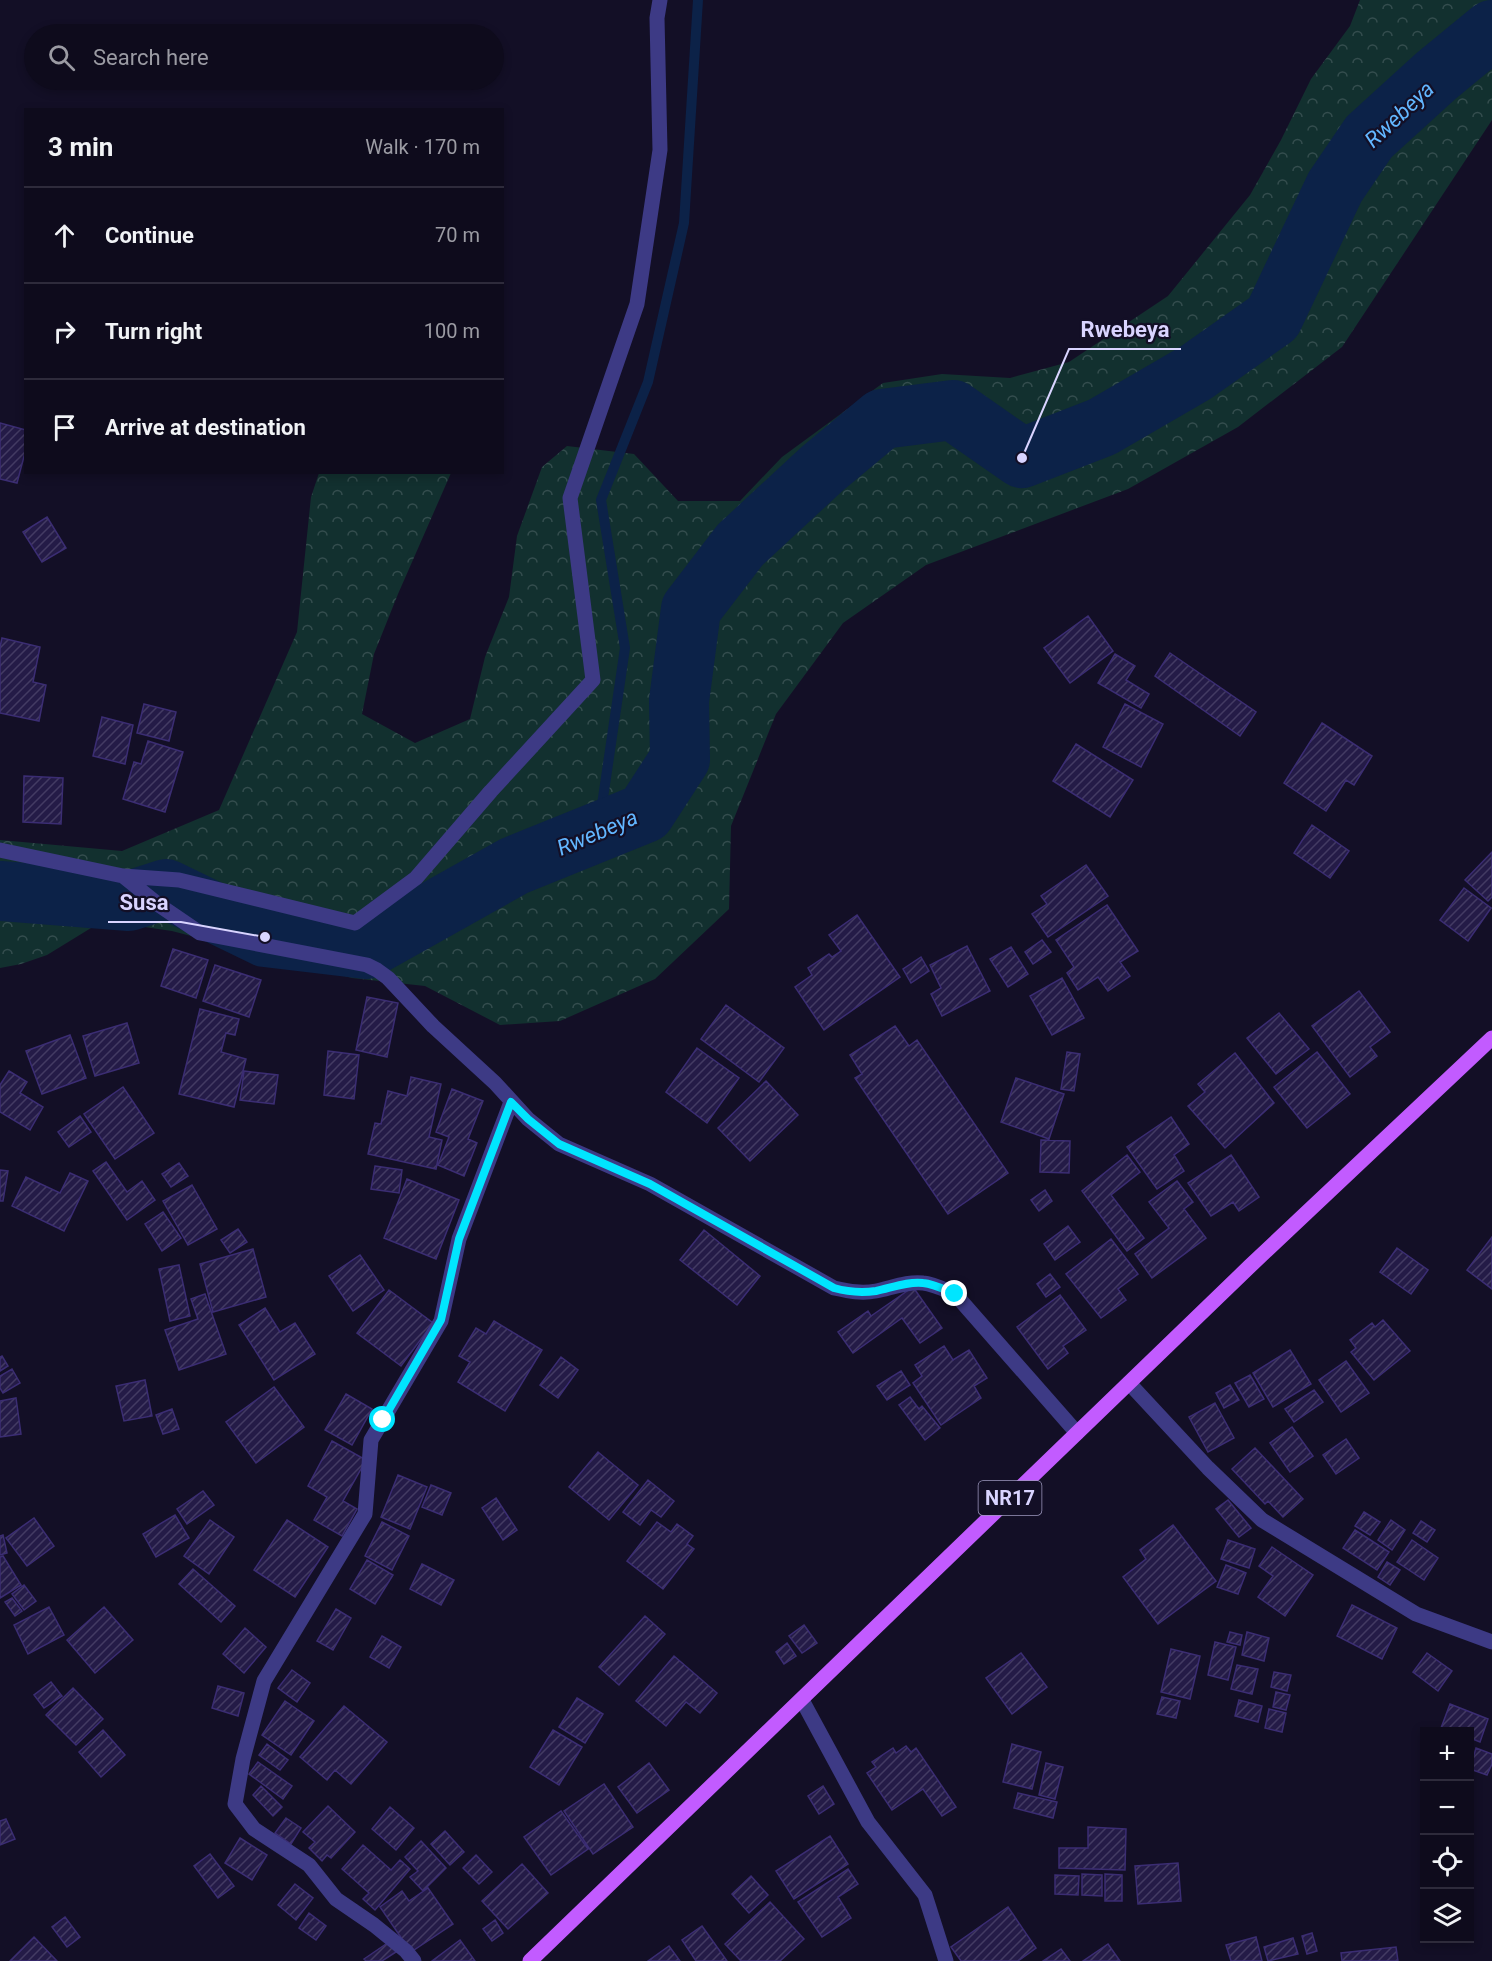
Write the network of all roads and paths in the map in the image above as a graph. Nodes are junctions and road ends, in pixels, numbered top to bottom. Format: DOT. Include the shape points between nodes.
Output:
graph roads {
  1 [pos="660,0"];
  2 [pos="0,850"];
  3 [pos="123,876"];
  4 [pos="1492,1038"];
  5 [pos="511,1102"];
  6 [pos="1129,1383"];
  7 [pos="1077,1434"];
  8 [pos="1492,1642"];
  9 [pos="802,1700"];
  10 [pos="414,1961"];
  11 [pos="530,1961"];
  12 [pos="946,1961"];
  1 -- 3 [label="street" via="660,150 637,304 570,498 593,680 416,878 355,923 179,880"];
  2 -- 3 [label="street"];
  3 -- 5 [label="street" via="201,933 378,970"];
  4 -- 6 [label="main road, NR17"];
  5 -- 7 [label="street" via="559,1144 650,1184 834,1288 853,1293 922,1283 955,1294"];
  5 -- 10 [label="street" via="459,1239 441,1320 371,1440 365,1514 264,1681 235,1804 254,1829 309,1865 336,1899 374,1925"];
  6 -- 7 [label="main road, NR17"];
  6 -- 8 [label="street" via="1262,1520 1416,1614"];
  7 -- 9 [label="main road, NR17"];
  9 -- 11 [label="main road, NR17"];
  9 -- 12 [label="street" via="868,1822 925,1895"];
}
